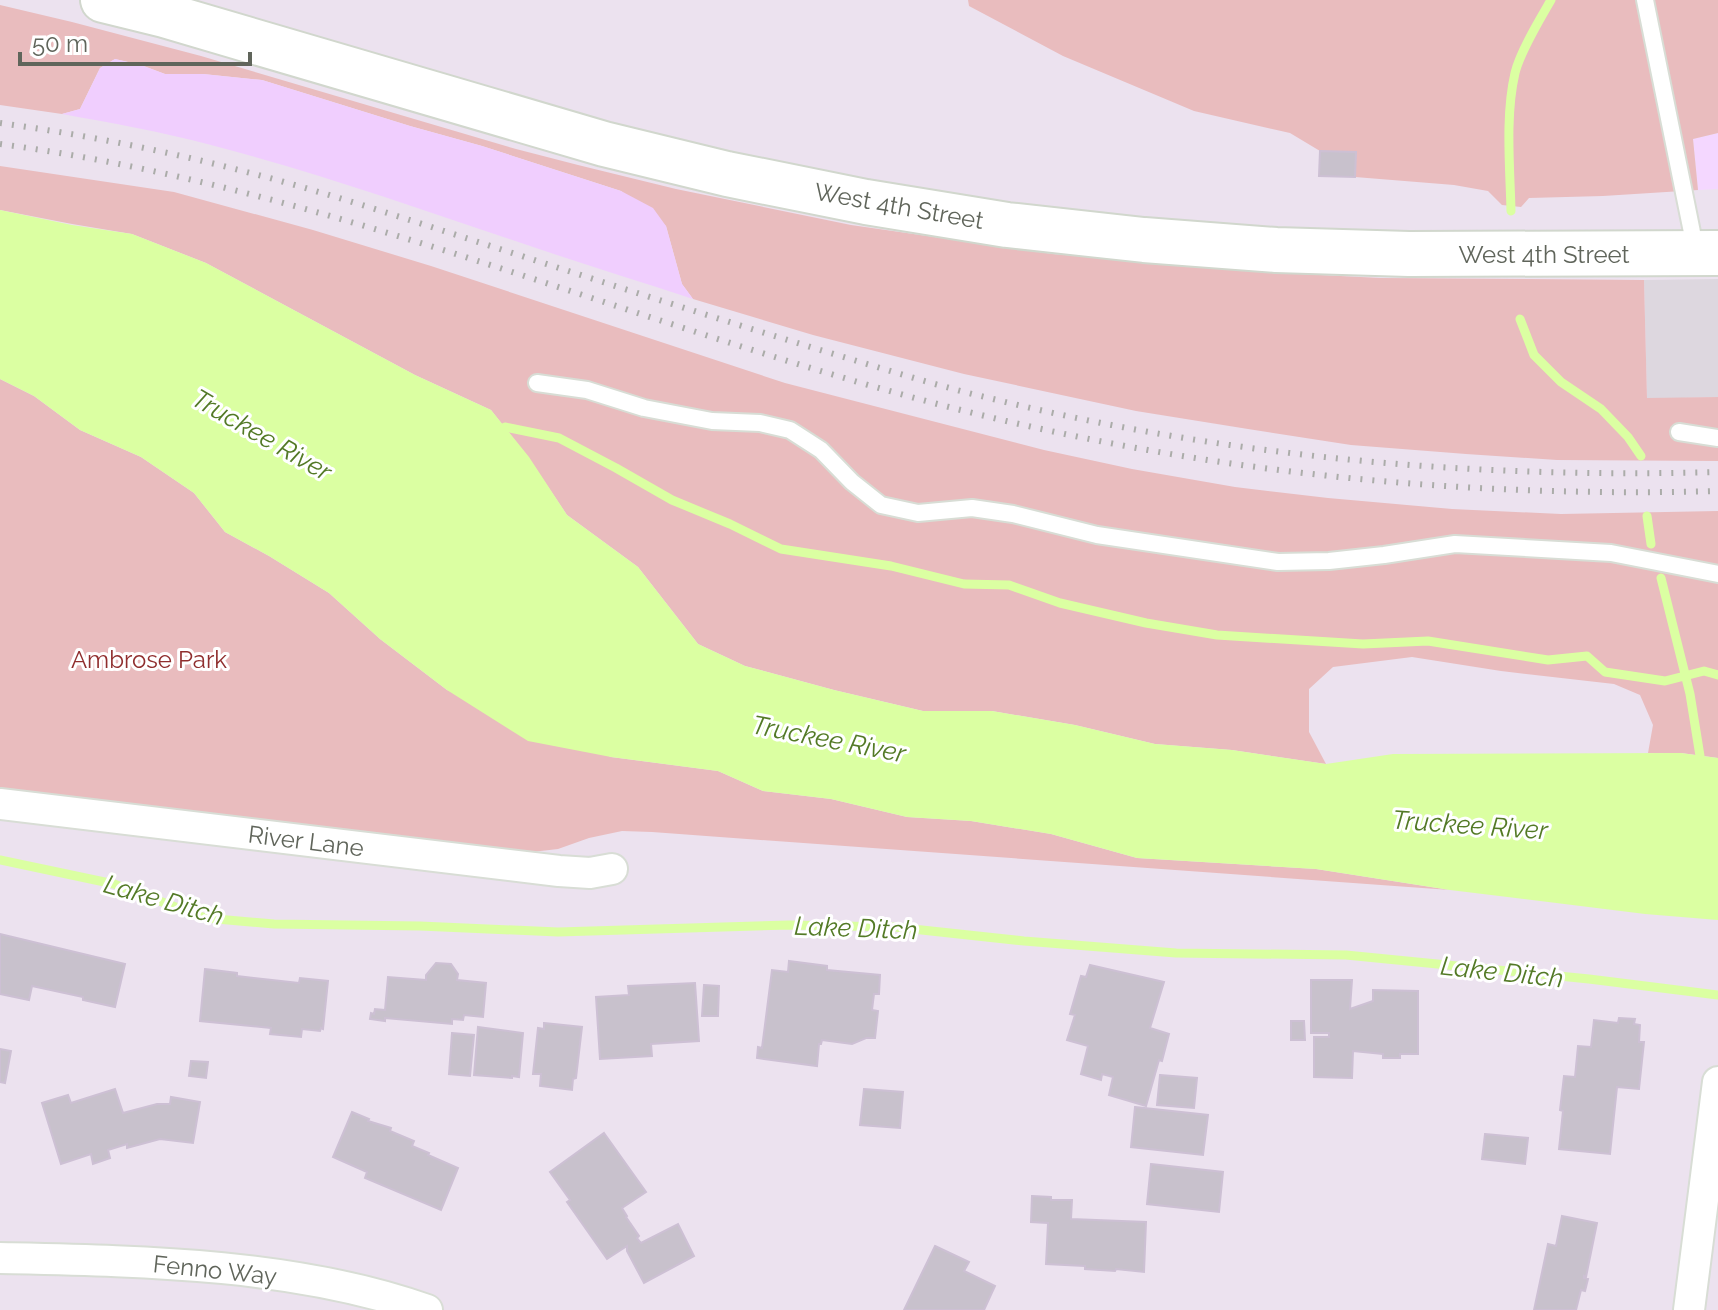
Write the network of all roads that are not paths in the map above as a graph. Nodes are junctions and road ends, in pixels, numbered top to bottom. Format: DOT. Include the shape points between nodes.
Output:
graph roads {
  1 [pos="103,0"];
  2 [pos="1645,0"];
  3 [pos="1707,253"];
  4 [pos="537,383"];
  5 [pos="1679,432"];
  6 [pos="1718,438"];
  7 [pos="1718,574"];
  8 [pos="0,804"];
  9 [pos="612,869"];
  10 [pos="1718,1082"];
  11 [pos="0,1258"];
  12 [pos="427,1310"];
  13 [pos="1689,1310"];
  1 -- 3 [label="main road, West 4th Street" via="604,144 881,205 1007,225 1276,250"];
  2 -- 3 [label="lane"];
  4 -- 7 [label="lane" via="712,421 790,430 821,450 881,505 918,513 972,508 1097,535 1278,562 1329,561 1455,544 1611,553"];
  5 -- 6 [label="lane"];
  8 -- 9 [label="street, River Lane" via="559,871"];
  10 -- 13 [label="street"];
  11 -- 12 [label="street, Fenno Way" via="98,1260 273,1275 352,1287"];
}
